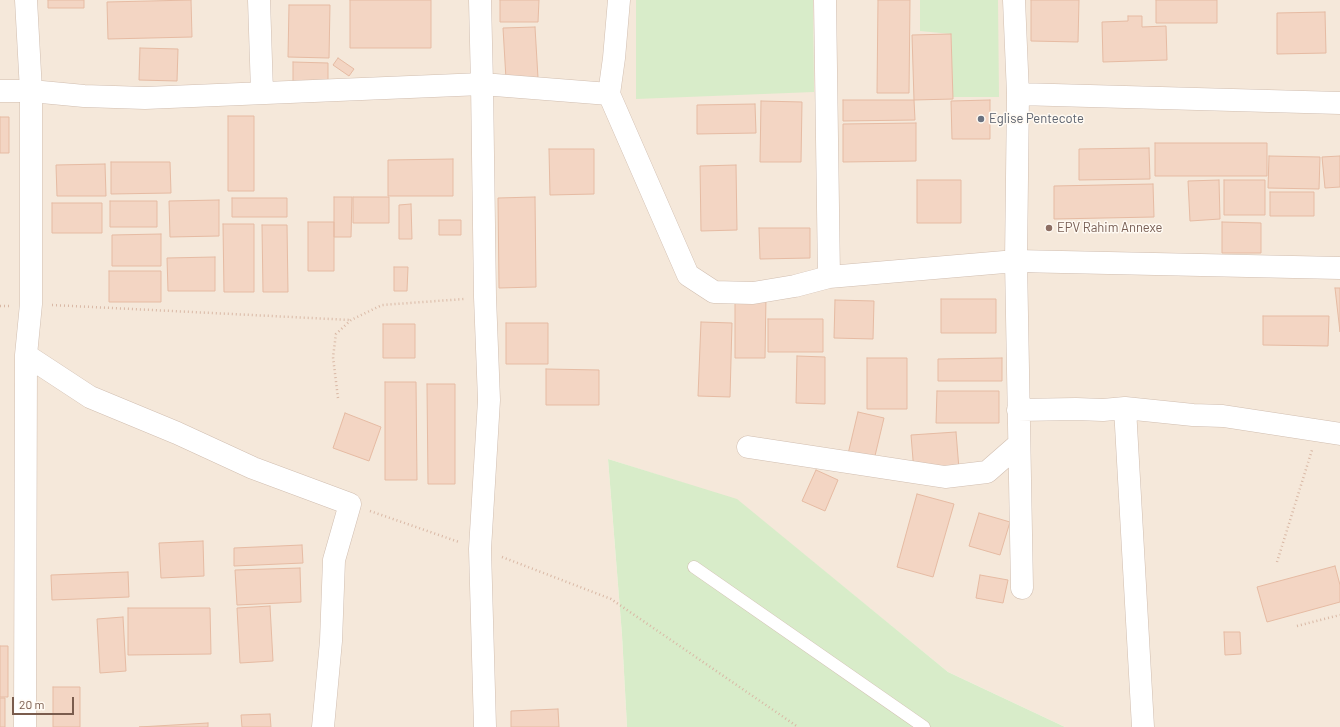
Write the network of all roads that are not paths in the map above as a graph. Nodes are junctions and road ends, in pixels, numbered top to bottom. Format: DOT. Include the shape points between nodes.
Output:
graph roads {
  1 [pos="26,0"];
  2 [pos="259,0"];
  3 [pos="480,0"];
  4 [pos="619,0"];
  5 [pos="825,0"];
  6 [pos="1014,0"];
  7 [pos="482,84"];
  8 [pos="0,91"];
  9 [pos="31,91"];
  10 [pos="262,92"];
  11 [pos="609,94"];
  12 [pos="1018,94"];
  13 [pos="1340,102"];
  14 [pos="1016,261"];
  15 [pos="1340,268"];
  16 [pos="828,277"];
  17 [pos="26,355"];
  18 [pos="1125,408"];
  19 [pos="1018,410"];
  20 [pos="1340,434"];
  21 [pos="1018,444"];
  22 [pos="748,447"];
  23 [pos="694,567"];
  24 [pos="1022,588"];
  25 [pos="25,727"];
  26 [pos="323,727"];
  27 [pos="485,727"];
  28 [pos="924,727"];
  29 [pos="1143,727"];
  1 -- 9 [label="street"];
  2 -- 10 [label="street"];
  3 -- 7 [label="street"];
  4 -- 11 [label="street"];
  5 -- 16 [label="street"];
  6 -- 12 [label="street"];
  7 -- 10 [label="street"];
  7 -- 11 [label="street"];
  7 -- 27 [label="street" via="489,400 480,549"];
  8 -- 9 [label="street"];
  9 -- 10 [label="street" via="145,98"];
  9 -- 17 [label="street" via="31,304"];
  11 -- 16 [label="street" via="688,275 714,292 753,293"];
  12 -- 13 [label="street"];
  12 -- 14 [label="street"];
  14 -- 15 [label="street"];
  14 -- 16 [label="street"];
  14 -- 19 [label="street"];
  17 -- 25 [label="street"];
  17 -- 26 [label="street" via="90,397 253,468 350,504 334,560 331,641"];
  18 -- 19 [label="street"];
  18 -- 20 [label="street" via="1223,416"];
  18 -- 29 [label="street"];
  19 -- 21 [label="street"];
  21 -- 22 [label="street" via="987,472 945,478"];
  21 -- 24 [label="street"];
  23 -- 28 [label="lane"];
}
